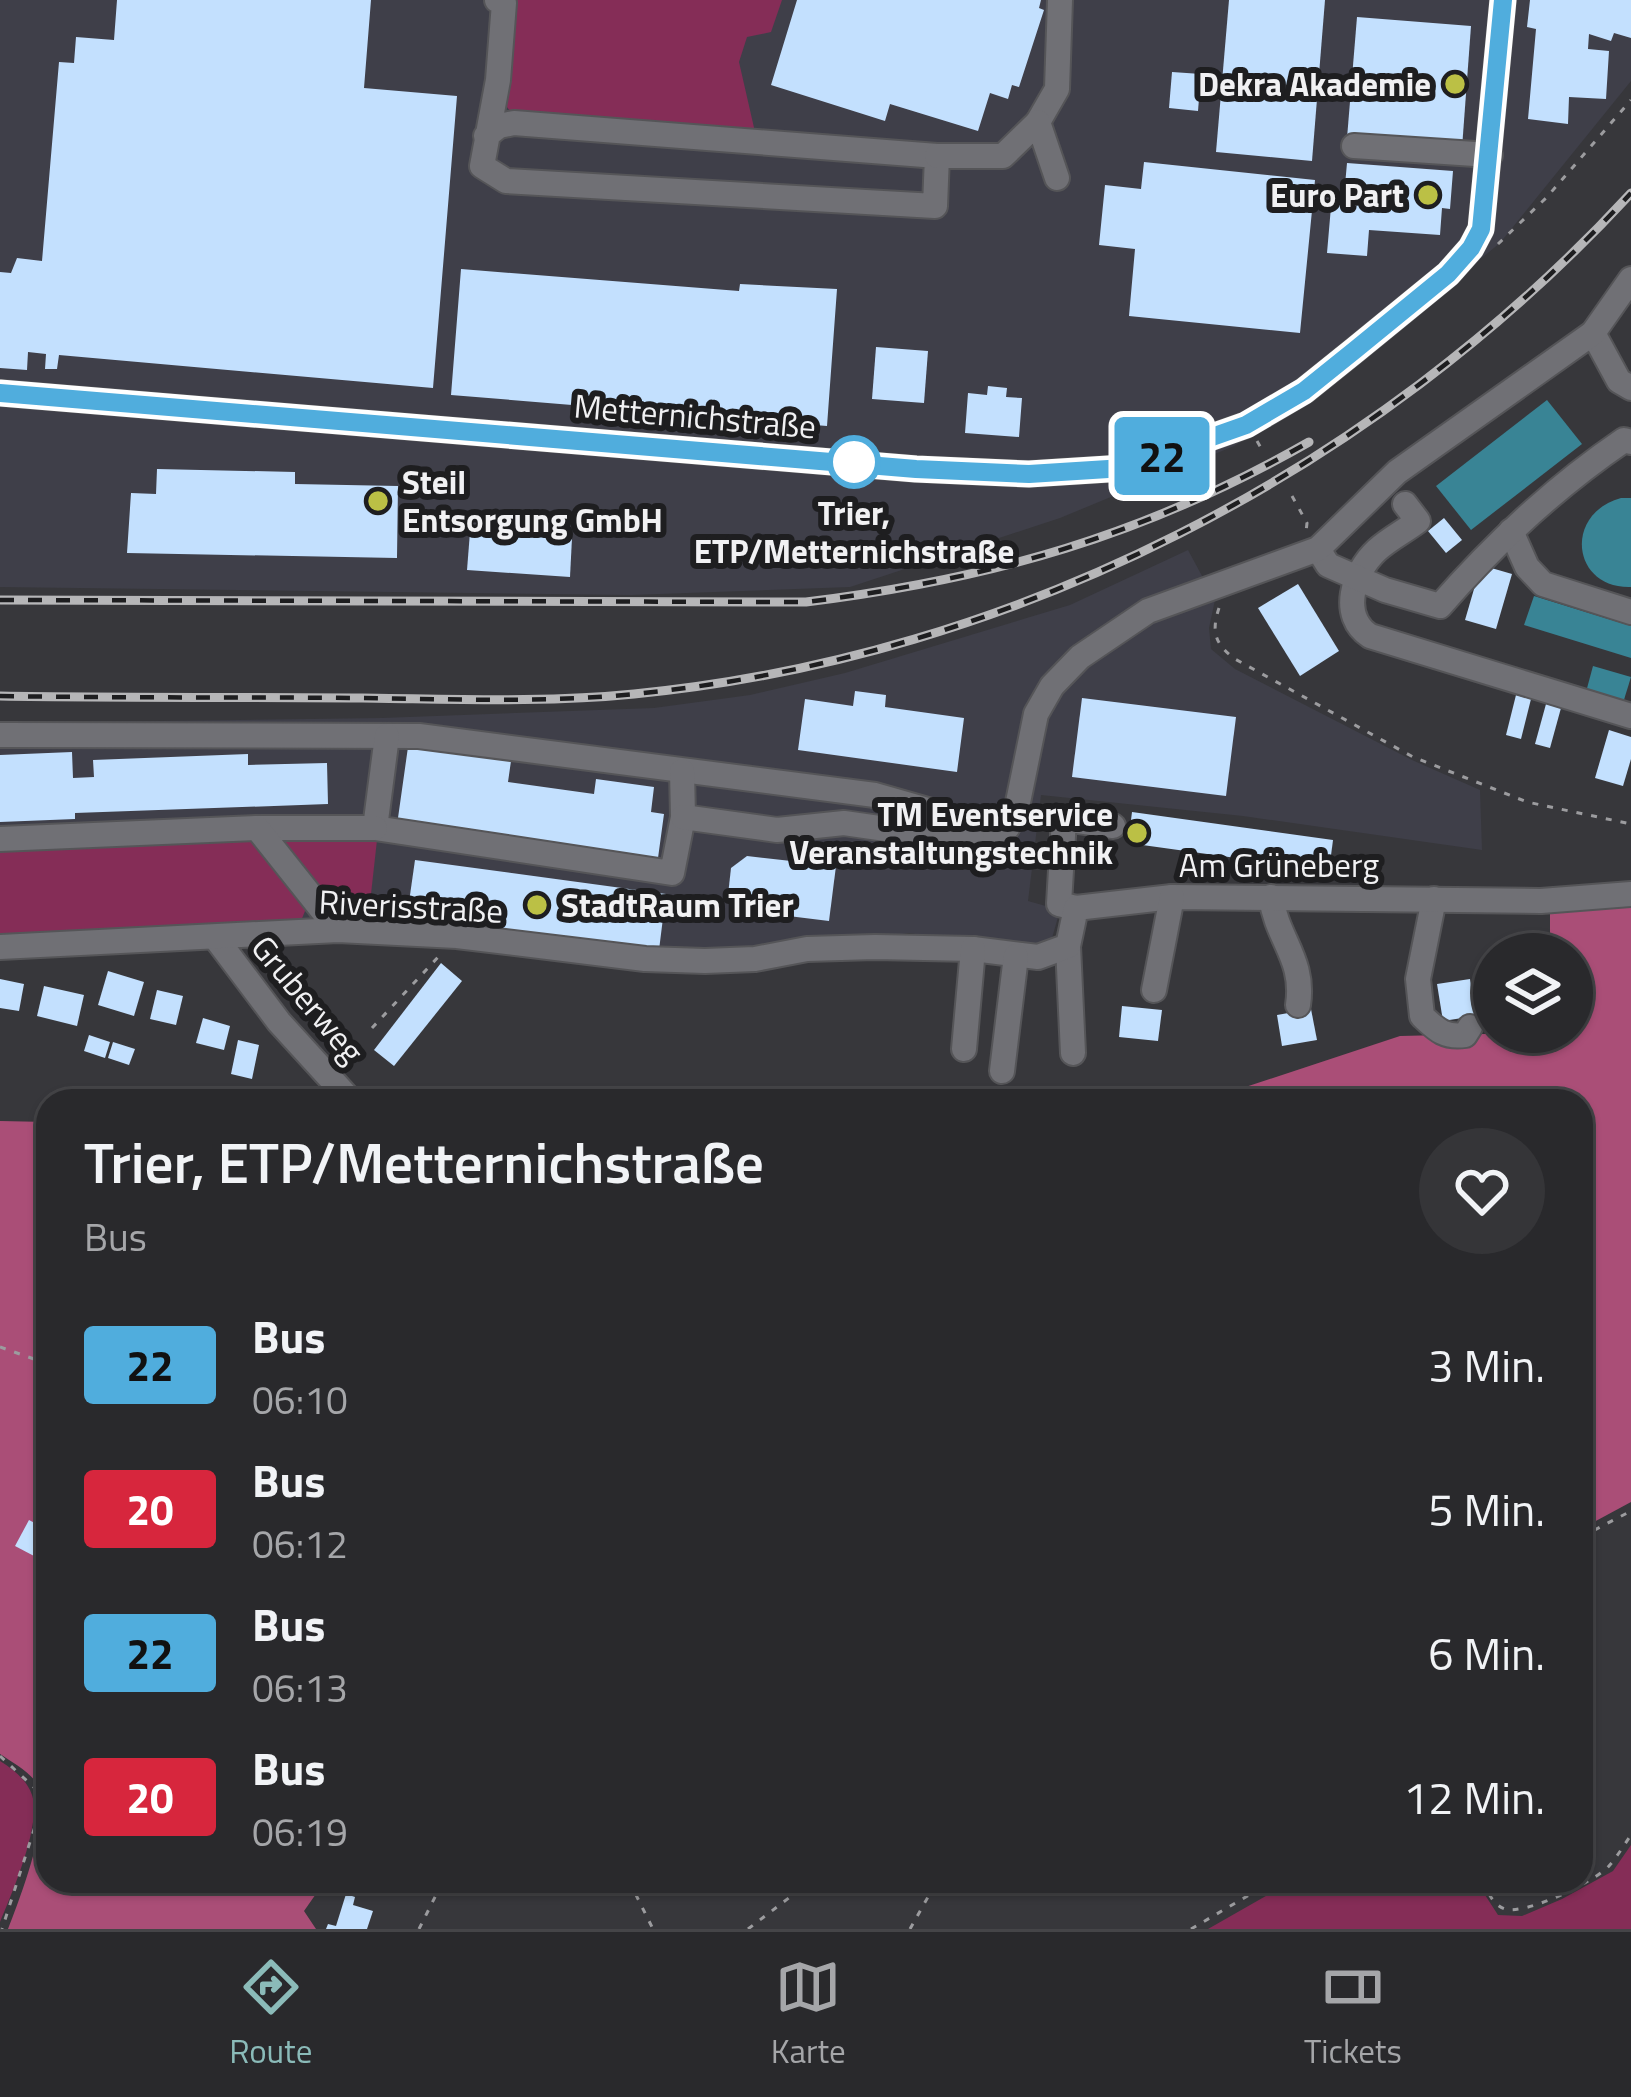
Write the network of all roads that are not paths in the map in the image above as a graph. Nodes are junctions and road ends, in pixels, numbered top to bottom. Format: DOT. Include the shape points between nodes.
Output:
graph roads {
  1 [pos="497,0"];
  2 [pos="1060,0"];
  3 [pos="1503,0"];
  4 [pos="1038,122"];
  5 [pos="486,136"];
  6 [pos="1354,146"];
  7 [pos="1490,155"];
  8 [pos="937,156"];
  9 [pos="1057,178"];
  10 [pos="1631,278"];
  11 [pos="1593,333"];
  12 [pos="1631,388"];
  13 [pos="0,393"];
  14 [pos="1629,435"];
  15 [pos="1405,504"];
  16 [pos="1511,531"];
  17 [pos="1309,545"];
  18 [pos="1357,578"];
  19 [pos="1631,612"];
  20 [pos="1631,716"];
  21 [pos="0,735"];
  22 [pos="387,736"];
  23 [pos="682,771"];
  24 [pos="683,817"];
  25 [pos="1113,826"];
  26 [pos="257,828"];
  27 [pos="374,828"];
  28 [pos="976,837"];
  29 [pos="0,838"];
  30 [pos="1631,894"];
  31 [pos="1172,897"];
  32 [pos="1271,897"];
  33 [pos="1434,899"];
  34 [pos="1076,908"];
  35 [pos="338,930"];
  36 [pos="215,938"];
  37 [pos="0,946"];
  38 [pos="1068,946"];
  39 [pos="967,949"];
  40 [pos="1016,956"];
  41 [pos="1154,990"];
  42 [pos="1298,1005"];
  43 [pos="1470,1028"];
  44 [pos="964,1049"];
  45 [pos="1073,1053"];
  46 [pos="1002,1071"];
  47 [pos="340,1089"];
  1 -- 5 [label="street" via="504,4 498,80"];
  2 -- 4 [label="street" via="1057,88"];
  3 -- 7 [label="street"];
  4 -- 8 [label="street" via="1003,156"];
  4 -- 9 [label="street"];
  5 -- 8 [label="street" via="514,123"];
  5 -- 8 [label="street" via="482,166 506,181 935,206"];
  6 -- 7 [label="street"];
  7 -- 13 [label="street, Metternichstraße" via="1485,217 1464,257 1286,403 1124,468 916,469"];
  10 -- 11 [label="street"];
  11 -- 12 [label="street"];
  11 -- 17 [label="street"];
  14 -- 16 [label="street"];
  15 -- 18 [label="street" via="1418,521 1375,552"];
  16 -- 18 [label="street" via="1440,606"];
  16 -- 19 [label="street" via="1543,584"];
  17 -- 18 [label="street" via="1328,566"];
  17 -- 28 [label="street" via="1127,622 1064,671 1029,732 1012,822"];
  18 -- 20 [label="street" via="1351,613 1370,636"];
  21 -- 22 [label="street"];
  22 -- 23 [label="street"];
  22 -- 27 [label="street"];
  23 -- 24 [label="street"];
  23 -- 28 [label="street" via="906,801"];
  24 -- 27 [label="street" via="671,873"];
  24 -- 28 [label="street" via="777,830 844,823"];
  25 -- 34 [label="street" via="1064,819 1059,904"];
  26 -- 27 [label="street"];
  26 -- 29 [label="street"];
  26 -- 35 [label="street"];
  30 -- 33 [label="street, Am Grüneberg"];
  31 -- 32 [label="street, Am Grüneberg"];
  31 -- 34 [label="street, Am Grüneberg"];
  31 -- 41 [label="street"];
  32 -- 33 [label="street, Am Grüneberg"];
  32 -- 42 [label="street" via="1300,969"];
  33 -- 43 [label="street" via="1418,979 1422,1016 1441,1034"];
  34 -- 38 [label="street"];
  35 -- 36 [label="street, Riverisstraße"];
  35 -- 39 [label="street, Riverisstraße" via="705,961 818,948"];
  36 -- 37 [label="street, Riverisstraße"];
  36 -- 47 [label="street, Gruberweg"];
  38 -- 40 [label="street"];
  38 -- 45 [label="street"];
  39 -- 40 [label="street"];
  39 -- 44 [label="street"];
  40 -- 46 [label="street"];
}
